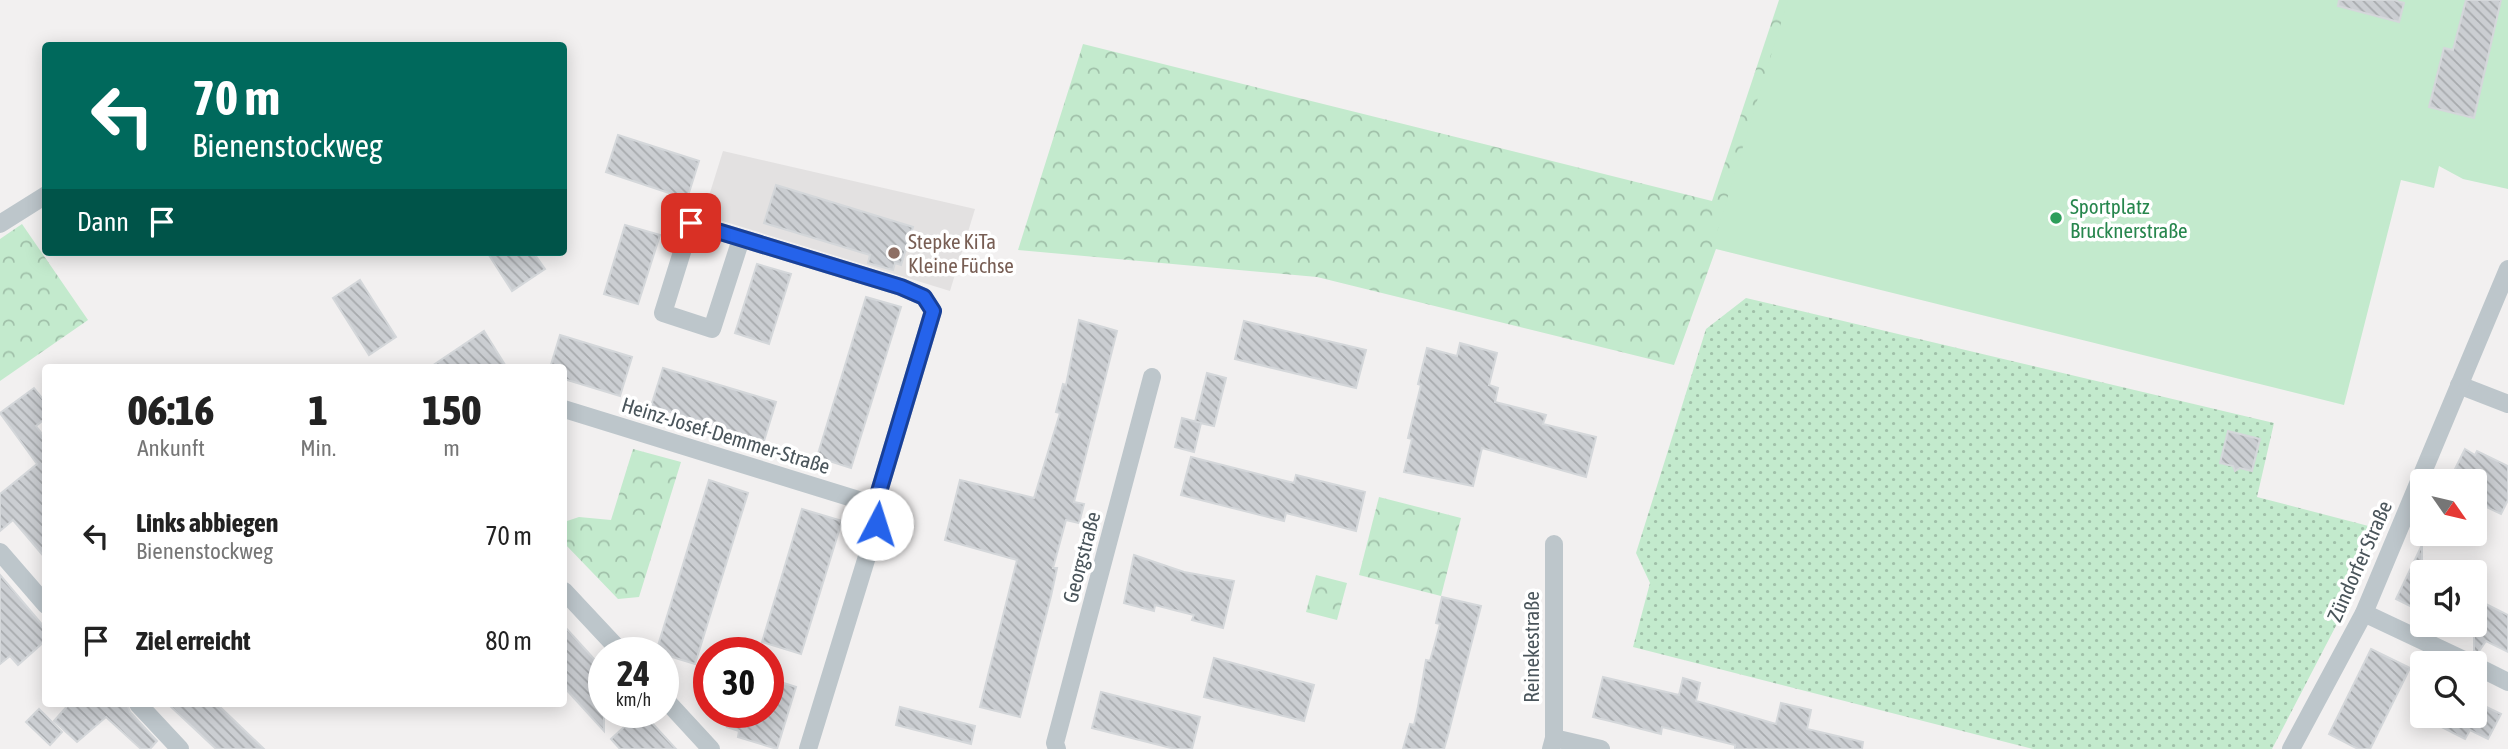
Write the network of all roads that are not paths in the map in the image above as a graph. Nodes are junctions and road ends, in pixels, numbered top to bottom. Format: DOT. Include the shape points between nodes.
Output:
graph roads {
  1 [pos="42,198"];
  2 [pos="0,224"];
  3 [pos="741,239"];
  4 [pos="2508,269"];
  5 [pos="1152,377"];
  6 [pos="2459,385"];
  7 [pos="2508,404"];
  8 [pos="567,410"];
  9 [pos="875,505"];
  10 [pos="1553,544"];
  11 [pos="0,552"];
  12 [pos="567,594"];
  13 [pos="42,600"];
  14 [pos="2364,613"];
  15 [pos="607,637"];
  16 [pos="2444,651"];
  17 [pos="2487,672"];
  18 [pos="2508,682"];
  19 [pos="141,707"];
  20 [pos="679,714"];
  21 [pos="1553,744"];
  22 [pos="180,749"];
  23 [pos="711,749"];
  24 [pos="808,749"];
  25 [pos="1057,749"];
  26 [pos="1601,749"];
  27 [pos="2291,749"];
  1 -- 2 [label="street"];
  3 -- 3 [label="street" via="712,329 663,313 691,223"];
  3 -- 9 [label="street" via="901,287 924,297 933,311"];
  4 -- 6 [label="street, Zündorfer Straße"];
  5 -- 25 [label="street, Georgstraße"];
  6 -- 7 [label="street"];
  6 -- 14 [label="street, Zündorfer Straße"];
  8 -- 9 [label="street, Heinz-Josef-Demmer-Straße"];
  9 -- 24 [label="street" via="877,524"];
  10 -- 21 [label="street, Reinekestraße"];
  11 -- 13 [label="street"];
  12 -- 15 [label="street"];
  14 -- 16 [label="street"];
  14 -- 27 [label="street, Zündorfer Straße"];
  17 -- 18 [label="street"];
  19 -- 22 [label="street"];
  20 -- 23 [label="street"];
  21 -- 26 [label="street"];
}
